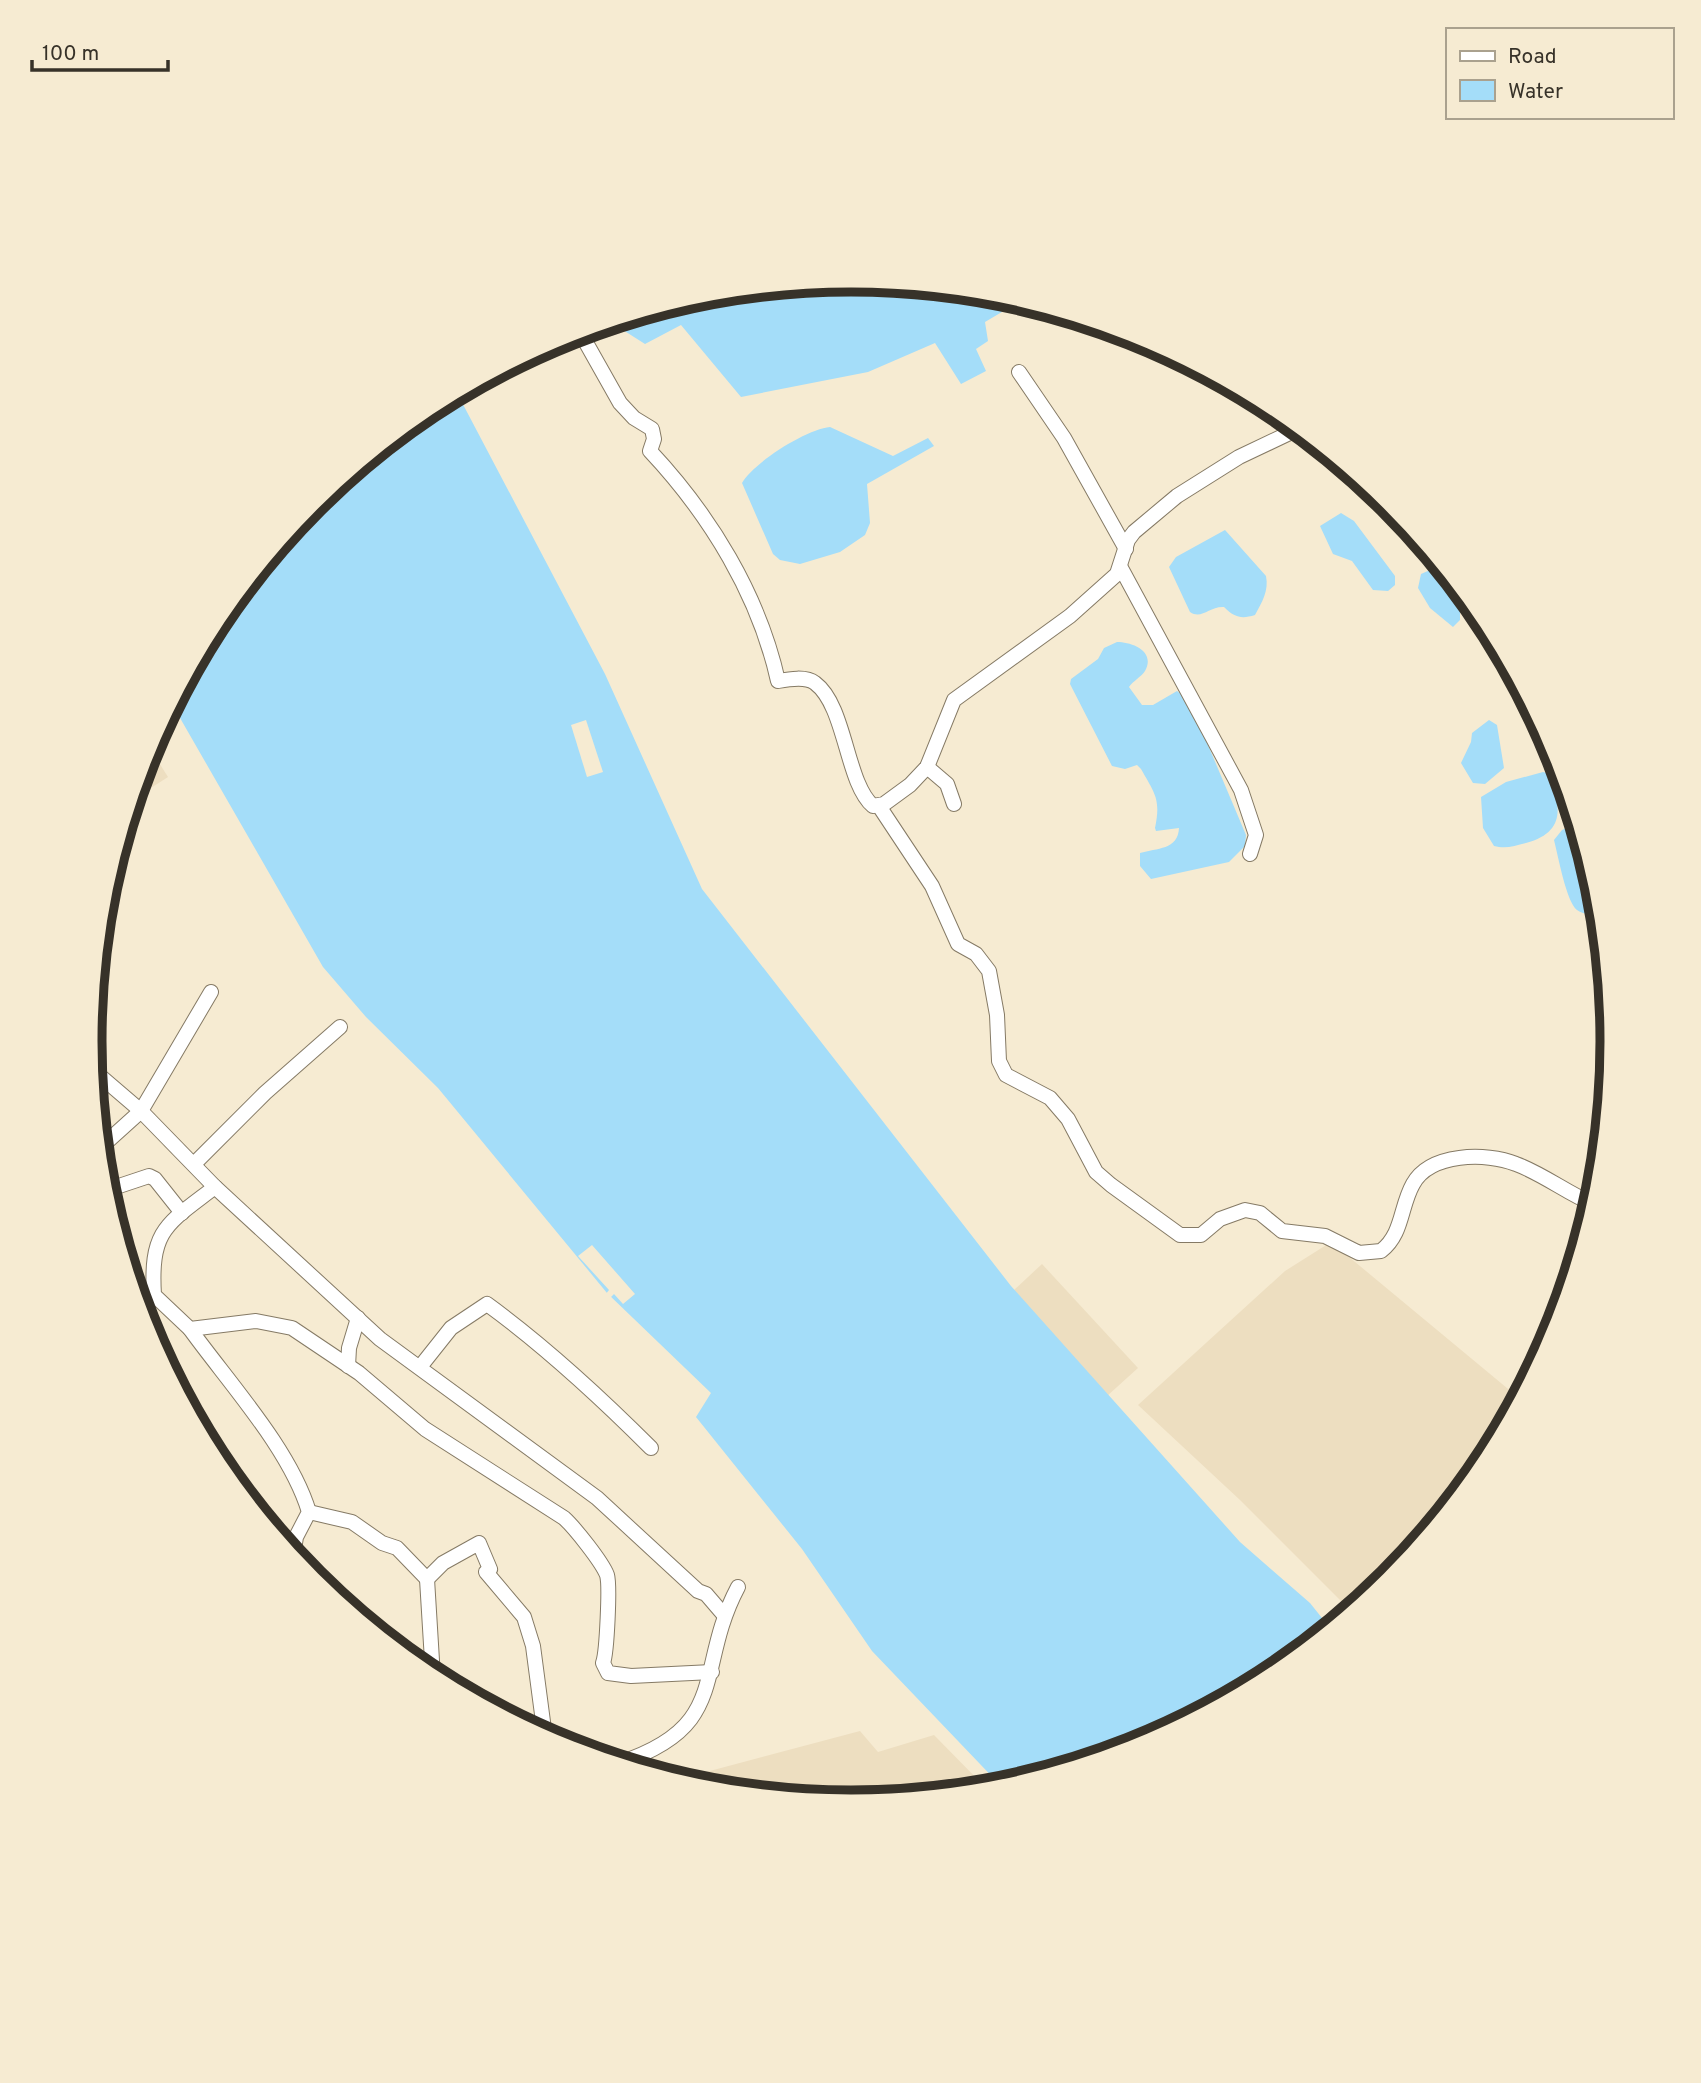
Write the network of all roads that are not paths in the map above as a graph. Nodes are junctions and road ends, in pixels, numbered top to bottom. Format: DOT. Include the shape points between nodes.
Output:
graph roads {
  1 [pos="585,342"];
  2 [pos="1019,372"];
  3 [pos="1288,434"];
  4 [pos="1126,549"];
  5 [pos="1121,568"];
  6 [pos="927,767"];
  7 [pos="954,804"];
  8 [pos="879,806"];
  9 [pos="1250,854"];
  10 [pos="211,992"];
  11 [pos="340,1027"];
  12 [pos="103,1078"];
  13 [pos="141,1111"];
  14 [pos="108,1141"];
  15 [pos="194,1164"];
  16 [pos="116,1187"];
  17 [pos="215,1187"];
  18 [pos="1582,1199"];
  19 [pos="182,1213"];
  20 [pos="146,1295"];
  21 [pos="154,1295"];
  22 [pos="358,1318"];
  23 [pos="190,1329"];
  24 [pos="348,1366"];
  25 [pos="420,1367"];
  26 [pos="651,1448"];
  27 [pos="309,1512"];
  28 [pos="295,1543"];
  29 [pos="427,1579"];
  30 [pos="738,1587"];
  31 [pos="724,1615"];
  32 [pos="432,1663"];
  33 [pos="712,1672"];
  34 [pos="543,1724"];
  35 [pos="634,1758"];
  1 -- 8 [label="street" via="620,403 652,429 650,451 681,484 710,526 761,617 778,681 807,680 822,691 862,792 868,802"];
  2 -- 4 [label="street" via="1064,438"];
  3 -- 4 [label="street" via="1239,457 1177,496 1134,533"];
  4 -- 5 [label="street"];
  5 -- 6 [label="street" via="1070,616 954,700"];
  5 -- 9 [label="street" via="1241,790 1256,835"];
  6 -- 7 [label="street" via="947,784"];
  6 -- 8 [label="street"];
  8 -- 18 [label="street" via="932,886 958,944 976,954 989,971 999,1061 1006,1074 1050,1098 1069,1119 1096,1172 1180,1235 1201,1235 1220,1219 1245,1210 1260,1213 1282,1231 1325,1236 1359,1252 1381,1251 1398,1230 1406,1197 1421,1171 1456,1159 1517,1164"];
  10 -- 13 [label="street"];
  11 -- 15 [label="street"];
  12 -- 13 [label="street"];
  13 -- 14 [label="street"];
  13 -- 15 [label="street"];
  15 -- 17 [label="street"];
  16 -- 19 [label="street" via="149,1176"];
  17 -- 19 [label="street"];
  17 -- 22 [label="street"];
  19 -- 21 [label="street" via="162,1232 152,1260"];
  20 -- 21 [label="street"];
  21 -- 23 [label="street"];
  22 -- 24 [label="street"];
  22 -- 25 [label="street"];
  23 -- 24 [label="street" via="256,1321 292,1328"];
  23 -- 27 [label="street" via="287,1465"];
  24 -- 33 [label="street" via="425,1429 550,1507 577,1530 607,1574 608,1648 603,1663 608,1673"];
  25 -- 26 [label="street" via="451,1328 487,1304 599,1396"];
  25 -- 31 [label="street" via="597,1498"];
  27 -- 28 [label="street"];
  27 -- 29 [label="street" via="352,1522 397,1548"];
  29 -- 32 [label="street"];
  29 -- 34 [label="street" via="443,1563 479,1543 490,1569 486,1572 524,1617 533,1646"];
  30 -- 31 [label="street"];
  31 -- 33 [label="street"];
  33 -- 35 [label="street" via="687,1726 652,1752"];
}
